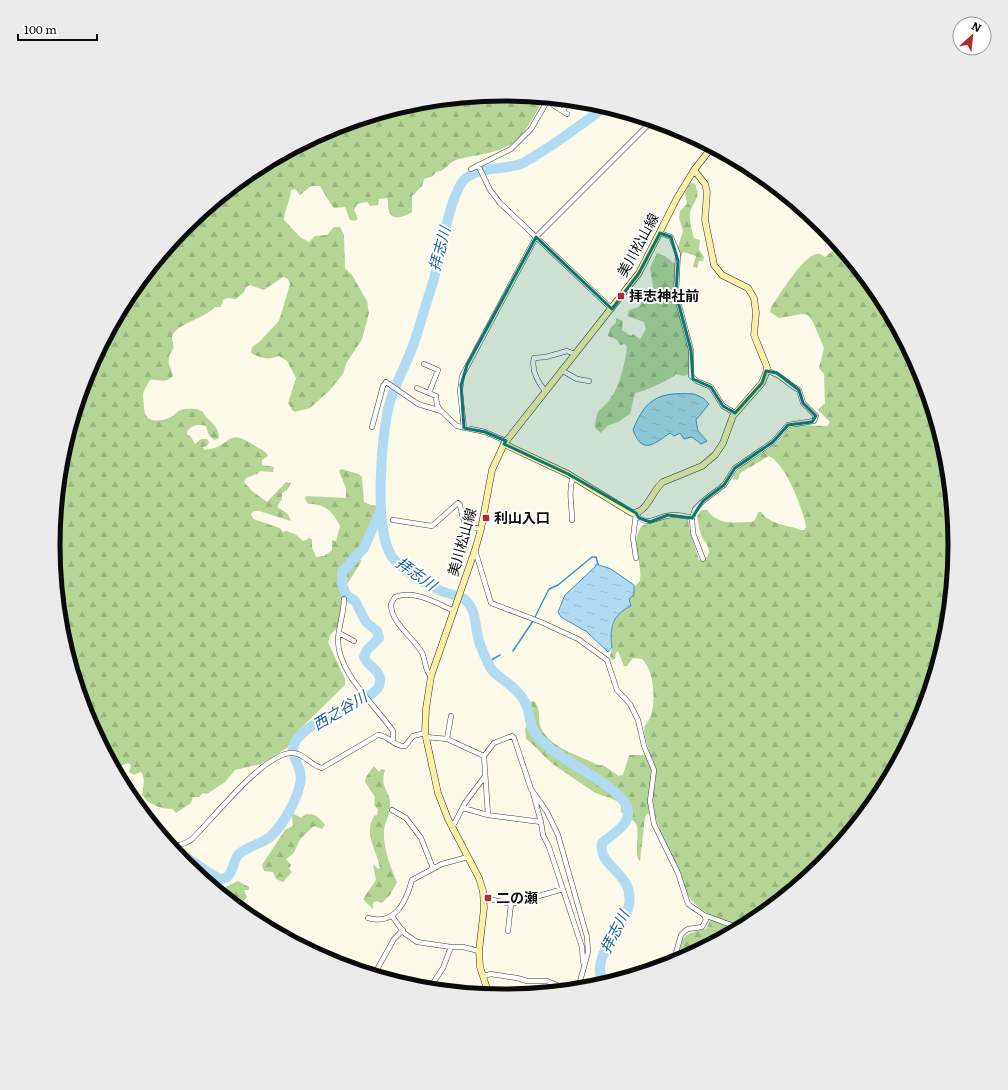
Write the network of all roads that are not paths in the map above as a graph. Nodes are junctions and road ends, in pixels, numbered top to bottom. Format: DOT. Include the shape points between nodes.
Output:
graph roads {
  1 [pos="546,103"];
  2 [pos="553,104"];
  3 [pos="565,106"];
  4 [pos="562,111"];
  5 [pos="568,114"];
  6 [pos="648,125"];
  7 [pos="709,151"];
  8 [pos="478,166"];
  9 [pos="471,169"];
  10 [pos="694,170"];
  11 [pos="660,233"];
  12 [pos="536,237"];
  13 [pos="612,309"];
  14 [pos="574,354"];
  15 [pos="427,364"];
  16 [pos="561,370"];
  17 [pos="766,371"];
  18 [pos="588,381"];
  19 [pos="417,388"];
  20 [pos="545,391"];
  21 [pos="428,393"];
  22 [pos="441,411"];
  23 [pos="735,413"];
  24 [pos="372,427"];
  25 [pos="464,428"];
  26 [pos="505,442"];
  27 [pos="573,477"];
  28 [pos="636,513"];
  29 [pos="692,518"];
  30 [pos="392,520"];
  31 [pos="572,520"];
  32 [pos="481,529"];
  33 [pos="475,550"];
  34 [pos="636,558"];
  35 [pos="703,559"];
  36 [pos="344,599"];
  37 [pos="454,611"];
  38 [pos="339,633"];
  39 [pos="354,641"];
  40 [pos="431,676"];
  41 [pos="451,716"];
  42 [pos="426,735"];
  43 [pos="447,739"];
  44 [pos="393,740"];
  45 [pos="484,756"];
  46 [pos="485,776"];
  47 [pos="533,792"];
  48 [pos="463,808"];
  49 [pos="392,810"];
  50 [pos="488,815"];
  51 [pos="541,822"];
  52 [pos="452,828"];
  53 [pos="178,846"];
  54 [pos="468,857"];
  55 [pos="433,868"];
  56 [pos="563,889"];
  57 [pos="485,898"];
  58 [pos="511,904"];
  59 [pos="704,915"];
  60 [pos="392,916"];
  61 [pos="368,918"];
  62 [pos="733,926"];
  63 [pos="403,930"];
  64 [pos="508,931"];
  65 [pos="451,947"];
  66 [pos="479,951"];
  67 [pos="676,954"];
  68 [pos="583,968"];
  69 [pos="377,970"];
  70 [pos="483,976"];
  71 [pos="580,982"];
  72 [pos="433,983"];
  73 [pos="558,985"];
  74 [pos="487,988"];
  1 -- 8 [label="street" via="531,130 511,149"];
  2 -- 4 [label="street"];
  3 -- 4 [label="street"];
  4 -- 5 [label="street"];
  6 -- 12 [label="street"];
  7 -- 10 [label="main road, 美川松山線"];
  8 -- 9 [label="street"];
  8 -- 12 [label="street" via="497,198"];
  10 -- 11 [label="main road, 美川松山線"];
  10 -- 17 [label="main road" via="705,184 707,192 705,220 714,265 722,275 748,288 754,298 754,335"];
  11 -- 13 [label="main road, 美川松山線" via="639,273"];
  11 -- 23 [label="street" via="671,237 678,254 676,294 691,350 691,376 711,387 722,406"];
  12 -- 13 [label="street"];
  12 -- 25 [label="street" via="462,376 460,391"];
  13 -- 14 [label="main road, 美川松山線"];
  14 -- 16 [label="main road, 美川松山線"];
  14 -- 20 [label="street" via="567,351 534,358 535,374"];
  15 -- 21 [label="street" via="438,370"];
  16 -- 18 [label="street" via="577,379"];
  16 -- 20 [label="main road, 美川松山線"];
  17 -- 23 [label="main road" via="762,383"];
  17 -- 29 [label="street" via="777,373 799,390 803,403 814,413 816,419 812,422 788,425 774,442 735,468 724,485 695,509"];
  19 -- 21 [label="street"];
  20 -- 26 [label="main road, 美川松山線"];
  21 -- 22 [label="street" via="436,396"];
  22 -- 24 [label="street" via="418,404 388,383 384,384"];
  22 -- 25 [label="street" via="453,423"];
  23 -- 28 [label="main road" via="723,443 710,460 658,485 643,508"];
  25 -- 26 [label="street" via="485,432"];
  26 -- 27 [label="main road"];
  26 -- 32 [label="main road, 美川松山線" via="490,479"];
  27 -- 28 [label="main road" via="627,511"];
  27 -- 31 [label="street" via="570,494"];
  28 -- 29 [label="street" via="638,518 650,522 673,515"];
  28 -- 34 [label="street" via="633,538"];
  29 -- 35 [label="street" via="693,533"];
  30 -- 32 [label="street" via="432,526 458,503 465,524"];
  32 -- 33 [label="main road, 美川松山線"];
  33 -- 37 [label="main road, 美川松山線"];
  33 -- 59 [label="street" via="491,603 578,639 596,651 610,665 617,690 636,713 644,746 654,770 650,801 654,824 678,873 688,904"];
  36 -- 38 [label="street"];
  37 -- 40 [label="main road, 美川松山線"];
  37 -- 40 [label="street" via="425,598 404,594 395,597 391,604 395,617 421,651 427,672"];
  38 -- 39 [label="street"];
  38 -- 44 [label="street" via="339,644 352,680 372,702 392,731"];
  40 -- 42 [label="main road, 美川松山線" via="426,709"];
  41 -- 43 [label="street"];
  42 -- 43 [label="street"];
  42 -- 44 [label="street" via="413,736 405,746 398,746"];
  42 -- 52 [label="main road, 美川松山線" via="438,793"];
  43 -- 45 [label="street"];
  44 -- 53 [label="street" via="383,735 375,736 322,768 295,753 289,752 274,758 262,766 192,839"];
  45 -- 46 [label="street"];
  45 -- 47 [label="street" via="494,743 512,736"];
  46 -- 48 [label="street"];
  46 -- 50 [label="street"];
  47 -- 51 [label="street"];
  47 -- 68 [label="street" via="554,824 582,919 588,944"];
  48 -- 50 [label="street"];
  48 -- 52 [label="street"];
  49 -- 55 [label="street" via="406,818 421,838"];
  50 -- 51 [label="street"];
  51 -- 56 [label="street" via="543,835 550,848"];
  52 -- 54 [label="main road, 美川松山線"];
  54 -- 55 [label="street"];
  54 -- 57 [label="main road, 美川松山線" via="482,885"];
  55 -- 60 [label="street" via="412,880 406,898"];
  56 -- 58 [label="street"];
  56 -- 68 [label="street" via="582,947"];
  57 -- 58 [label="street"];
  57 -- 66 [label="main road, 美川松山線"];
  58 -- 64 [label="street"];
  59 -- 62 [label="street"];
  59 -- 67 [label="street" via="706,920 702,927 688,929 681,936"];
  60 -- 61 [label="street" via="383,920"];
  60 -- 63 [label="street"];
  63 -- 65 [label="street" via="421,943"];
  63 -- 69 [label="street" via="394,939"];
  65 -- 66 [label="street"];
  65 -- 72 [label="street" via="443,968"];
  66 -- 70 [label="main road, 美川松山線"];
  68 -- 71 [label="street"];
  70 -- 73 [label="street" via="492,974 527,981 547,981"];
  70 -- 74 [label="main road, 美川松山線"];
}
